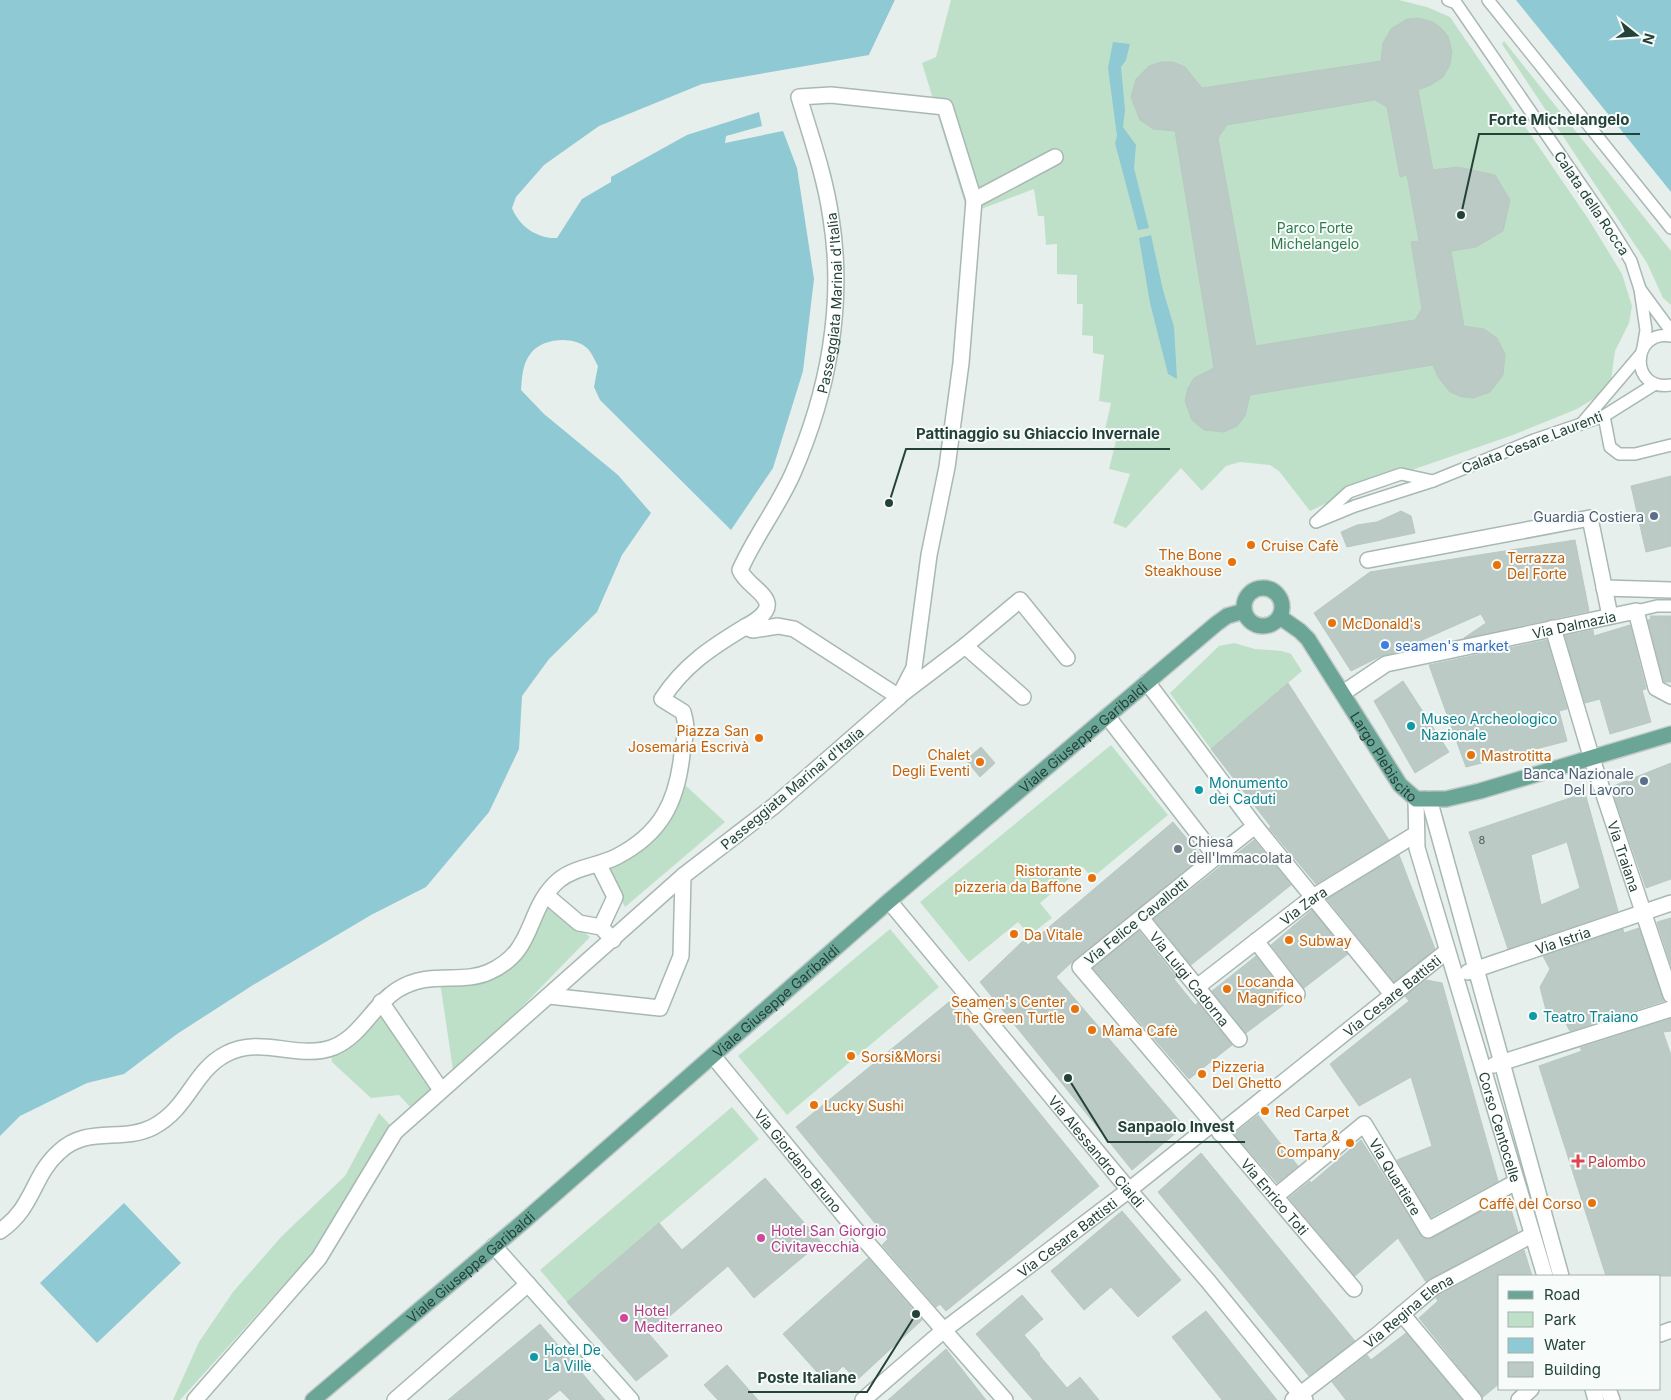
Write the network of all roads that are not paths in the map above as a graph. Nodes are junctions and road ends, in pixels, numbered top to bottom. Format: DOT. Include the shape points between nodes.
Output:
graph roads {
  1 [pos="1448,0"];
  2 [pos="1488,0"];
  3 [pos="1055,156"];
  4 [pos="974,200"];
  5 [pos="1671,228"];
  6 [pos="1640,289"];
  7 [pos="1671,331"];
  8 [pos="1671,336"];
  9 [pos="1642,351"];
  10 [pos="1655,384"];
  11 [pos="1671,385"];
  12 [pos="1604,416"];
  13 [pos="1583,422"];
  14 [pos="1671,445"];
  15 [pos="1433,482"];
  16 [pos="1368,560"];
  17 [pos="1604,588"];
  18 [pos="1671,590"];
  19 [pos="1671,606"];
  20 [pos="1244,611"];
  21 [pos="1636,611"];
  22 [pos="1610,616"];
  23 [pos="1280,617"];
  24 [pos="745,627"];
  25 [pos="1553,628"];
  26 [pos="965,646"];
  27 [pos="1067,658"];
  28 [pos="1147,682"];
  29 [pos="1343,693"];
  30 [pos="1023,696"];
  31 [pos="1671,696"];
  32 [pos="899,697"];
  33 [pos="1107,716"];
  34 [pos="1671,734"];
  35 [pos="1591,756"];
  36 [pos="1422,799"];
  37 [pos="1255,826"];
  38 [pos="1416,834"];
  39 [pos="1216,857"];
  40 [pos="599,865"];
  41 [pos="683,876"];
  42 [pos="546,895"];
  43 [pos="1313,897"];
  44 [pos="889,901"];
  45 [pos="1671,904"];
  46 [pos="1643,913"];
  47 [pos="1141,918"];
  48 [pos="601,927"];
  49 [pos="613,940"];
  50 [pos="1256,941"];
  51 [pos="1447,951"];
  52 [pos="1080,967"];
  53 [pos="1476,969"];
  54 [pos="1455,976"];
  55 [pos="1197,987"];
  56 [pos="1297,994"];
  57 [pos="1392,994"];
  58 [pos="549,996"];
  59 [pos="1671,996"];
  60 [pos="381,1002"];
  61 [pos="1671,1009"];
  62 [pos="1238,1039"];
  63 [pos="713,1056"];
  64 [pos="1502,1063"];
  65 [pos="1482,1069"];
  66 [pos="441,1090"];
  67 [pos="1216,1128"];
  68 [pos="1516,1182"];
  69 [pos="1129,1190"];
  70 [pos="1276,1196"];
  71 [pos="0,1231"];
  72 [pos="1532,1235"];
  73 [pos="494,1246"];
  74 [pos="1545,1275"];
  75 [pos="1561,1275"];
  76 [pos="528,1284"];
  77 [pos="1354,1289"];
  78 [pos="1402,1314"];
  79 [pos="944,1330"];
  80 [pos="1530,1390"];
  81 [pos="1300,1398"];
  82 [pos="195,1400"];
  83 [pos="313,1400"];
  84 [pos="395,1400"];
  85 [pos="631,1400"];
  86 [pos="863,1400"];
  87 [pos="1005,1400"];
  88 [pos="1474,1400"];
  89 [pos="1519,1400"];
  1 -- 6 [label="lane, Calata della Rocca" via="1456,4 1610,227 1631,261"];
  2 -- 5 [label="lane"];
  3 -- 4 [label="street"];
  4 -- 24 [label="street, Passeggiata Marinai d'Italia" via="945,107 831,95 799,97 820,165 831,218 836,299 821,401 792,476 740,570 764,595 766,605 756,621"];
  4 -- 32 [label="street, Passeggiata Marinai d'Italia" via="962,363 947,467 929,555 914,668"];
  6 -- 7 [label="lane, Calata della Rocca"];
  6 -- 9 [label="lane, Calata della Rocca" via="1646,330"];
  8 -- 9 [label="lane" via="1654,338"];
  9 -- 10 [label="lane" via="1640,362 1644,375"];
  9 -- 13 [label="lane"];
  10 -- 11 [label="lane"];
  10 -- 12 [label="lane, Calata Cesare Laurenti"];
  12 -- 13 [label="lane, Calata Cesare Laurenti"];
  12 -- 14 [label="lane" via="1610,447 1619,454 1635,454"];
  13 -- 15 [label="lane, Calata Cesare Laurenti"];
  15 -- 15 [label="lane, Calata Cesare Laurenti" via="1401,474 1349,492 1316,522 1355,506"];
  16 -- 17 [label="street" via="1590,518"];
  17 -- 18 [label="street"];
  17 -- 22 [label="street"];
  19 -- 21 [label="lane"];
  20 -- 23 [label="main road" via="1248,620 1259,627 1272,625"];
  20 -- 23 [label="main road" via="1247,596 1257,588 1264,588 1280,597"];
  20 -- 28 [label="main road, Viale Giuseppe Garibaldi" via="1216,624"];
  21 -- 22 [label="street, Via Dalmazia"];
  21 -- 31 [label="street" via="1656,688"];
  22 -- 25 [label="street, Via Dalmazia"];
  23 -- 29 [label="main road, Largo Plebiscito" via="1308,639"];
  24 -- 32 [label="street" via="753,630 778,626 794,629"];
  24 -- 40 [label="street, Passeggiata Marinai d'Italia" via="690,664 662,699 682,712 686,724 687,737 674,795 666,813 650,833"];
  25 -- 29 [label="street, Via Dalmazia" via="1386,664"];
  25 -- 35 [label="street, Via Traiana"];
  26 -- 27 [label="street, Passeggiata Marinai d'Italia" via="1020,600"];
  26 -- 30 [label="street"];
  26 -- 32 [label="street, Passeggiata Marinai d'Italia"];
  28 -- 33 [label="main road, Viale Giuseppe Garibaldi"];
  28 -- 37 [label="street"];
  29 -- 36 [label="main road, Largo Plebiscito" via="1400,785"];
  32 -- 41 [label="street, Passeggiata Marinai d'Italia" via="774,806"];
  33 -- 39 [label="street"];
  33 -- 44 [label="main road, Viale Giuseppe Garibaldi"];
  34 -- 35 [label="main road"];
  35 -- 36 [label="main road" via="1480,791 1446,799"];
  35 -- 46 [label="street, Via Traiana"];
  36 -- 38 [label="street, Largo Plebiscito"];
  36 -- 53 [label="street"];
  37 -- 39 [label="street, Via Felice Cavallotti"];
  37 -- 43 [label="street"];
  38 -- 43 [label="street, Via Zara"];
  38 -- 51 [label="street, Largo Plebiscito" via="1417,848"];
  39 -- 47 [label="street, Via Felice Cavallotti"];
  40 -- 42 [label="street, Passeggiata Marinai d'Italia" via="571,872"];
  40 -- 48 [label="street" via="615,897"];
  41 -- 49 [label="street, Passeggiata Marinai d'Italia"];
  41 -- 58 [label="street" via="682,956 660,1008"];
  42 -- 48 [label="street" via="579,923"];
  42 -- 60 [label="street, Passeggiata Marinai d'Italia" via="528,936 517,953 504,963 487,973 432,977 412,982"];
  43 -- 50 [label="street, Via Zara"];
  43 -- 57 [label="street"];
  44 -- 63 [label="main road, Viale Giuseppe Garibaldi"];
  44 -- 69 [label="street, Via Alessandro Cialdi"];
  45 -- 46 [label="street, Via Istria"];
  46 -- 53 [label="street, Via Istria"];
  46 -- 59 [label="street, Via Traiana"];
  47 -- 52 [label="street, Via Felice Cavallotti"];
  47 -- 55 [label="street, Via Luigi Cadorna"];
  48 -- 49 [label="street"];
  49 -- 58 [label="street, Passeggiata Marinai d'Italia"];
  50 -- 55 [label="street, Via Zara"];
  50 -- 56 [label="street"];
  51 -- 54 [label="street, Largo Plebiscito"];
  51 -- 57 [label="street, Via Cesare Battisti"];
  52 -- 67 [label="street, Via Enrico Toti"];
  53 -- 54 [label="street, Via Istria"];
  53 -- 64 [label="street"];
  54 -- 65 [label="street, Corso Centocelle"];
  55 -- 62 [label="street, Via Luigi Cadorna"];
  57 -- 67 [label="street, Via Cesare Battisti"];
  58 -- 66 [label="street, Passeggiata Marinai d'Italia"];
  60 -- 66 [label="street"];
  60 -- 71 [label="street, Passeggiata Marinai d'Italia" via="355,1034 332,1048 300,1053 256,1046 228,1053 204,1070 188,1098 152,1128 125,1134 92,1135 74,1141 46,1164 29,1202 11,1224"];
  61 -- 64 [label="street"];
  63 -- 73 [label="main road, Viale Giuseppe Garibaldi"];
  63 -- 79 [label="street, Via Giordano Bruno"];
  64 -- 65 [label="street"];
  64 -- 75 [label="street"];
  65 -- 68 [label="street, Corso Centocelle"];
  66 -- 82 [label="street, Passeggiata Marinai d'Italia" via="395,1132 319,1258"];
  67 -- 69 [label="street, Via Cesare Battisti"];
  67 -- 70 [label="street, Via Enrico Toti"];
  68 -- 70 [label="street, Via Quartiere" via="1428,1230 1364,1124"];
  68 -- 72 [label="street, Corso Centocelle"];
  69 -- 79 [label="street, Via Cesare Battisti"];
  69 -- 81 [label="street, Via Alessandro Cialdi" via="1208,1281"];
  70 -- 77 [label="street, Via Enrico Toti"];
  72 -- 74 [label="street, Corso Centocelle"];
  72 -- 78 [label="street, Via Regina Elena" via="1434,1287"];
  73 -- 76 [label="street"];
  73 -- 83 [label="main road, Viale Giuseppe Garibaldi"];
  76 -- 84 [label="street"];
  76 -- 85 [label="street"];
  78 -- 81 [label="street, Via Regina Elena"];
  78 -- 88 [label="street"];
  79 -- 86 [label="street, Via Cesare Battisti"];
  79 -- 87 [label="street, Via Giordano Bruno"];
  80 -- 89 [label="street"];
}
